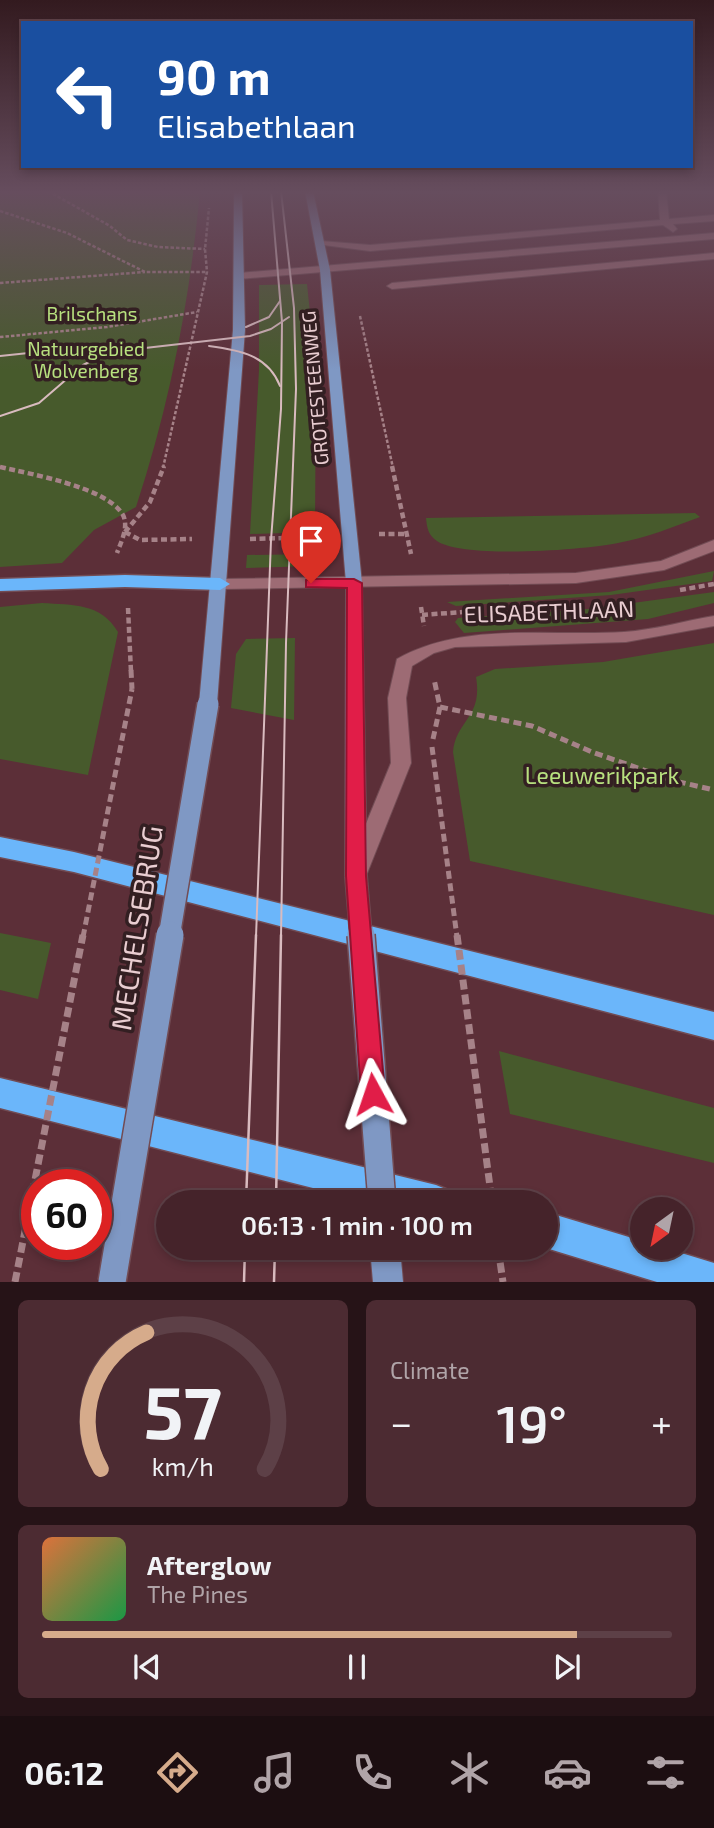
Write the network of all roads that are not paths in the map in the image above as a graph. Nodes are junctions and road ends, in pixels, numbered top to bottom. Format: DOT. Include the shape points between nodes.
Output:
graph roads {
  1 [pos="239,251"];
  2 [pos="322,251"];
  3 [pos="493,251"];
  4 [pos="543,251"];
  5 [pos="497,255"];
  6 [pos="714,256"];
  7 [pos="325,270"];
  8 [pos="517,274"];
  9 [pos="239,276"];
  10 [pos="392,286"];
  11 [pos="714,545"];
  12 [pos="354,583"];
  13 [pos="220,584"];
  14 [pos="0,585"];
  15 [pos="714,621"];
  16 [pos="0,846"];
  17 [pos="356,876"];
  18 [pos="714,1026"];
  19 [pos="0,1093"];
  20 [pos="381,1190"];
  21 [pos="388,1190"];
  22 [pos="558,1234"];
  23 [pos="386,1260"];
  24 [pos="714,1281"];
  25 [pos="112,1282"];
  26 [pos="388,1282"];
  1 -- 9 [label="main road"];
  2 -- 7 [label="main road, GROTESTEENWEG"];
  3 -- 5 [label="street"];
  4 -- 5 [label="street"];
  5 -- 7 [label="street"];
  5 -- 8 [label="street"];
  6 -- 8 [label="street"];
  7 -- 9 [label="street"];
  7 -- 12 [label="main road, GROTESTEENWEG"];
  8 -- 10 [label="street"];
  9 -- 13 [label="main road"];
  11 -- 12 [label="street, ELISABETHLAAN" via="664,565 621,574"];
  12 -- 13 [label="street, ELISABETHLAAN"];
  12 -- 17 [label="main road"];
  13 -- 14 [label="highway"];
  13 -- 25 [label="main road, MECHELSEBRUG, bridge" via="208,704"];
  15 -- 17 [label="street, ELISABETHLAAN" via="626,637 455,642 428,649 403,663 397,698 401,763"];
  16 -- 18 [label="highway"];
  17 -- 20 [label="main road, bridge"];
  19 -- 21 [label="highway"];
  22 -- 24 [label="highway"];
  23 -- 26 [label="main road"];
}
